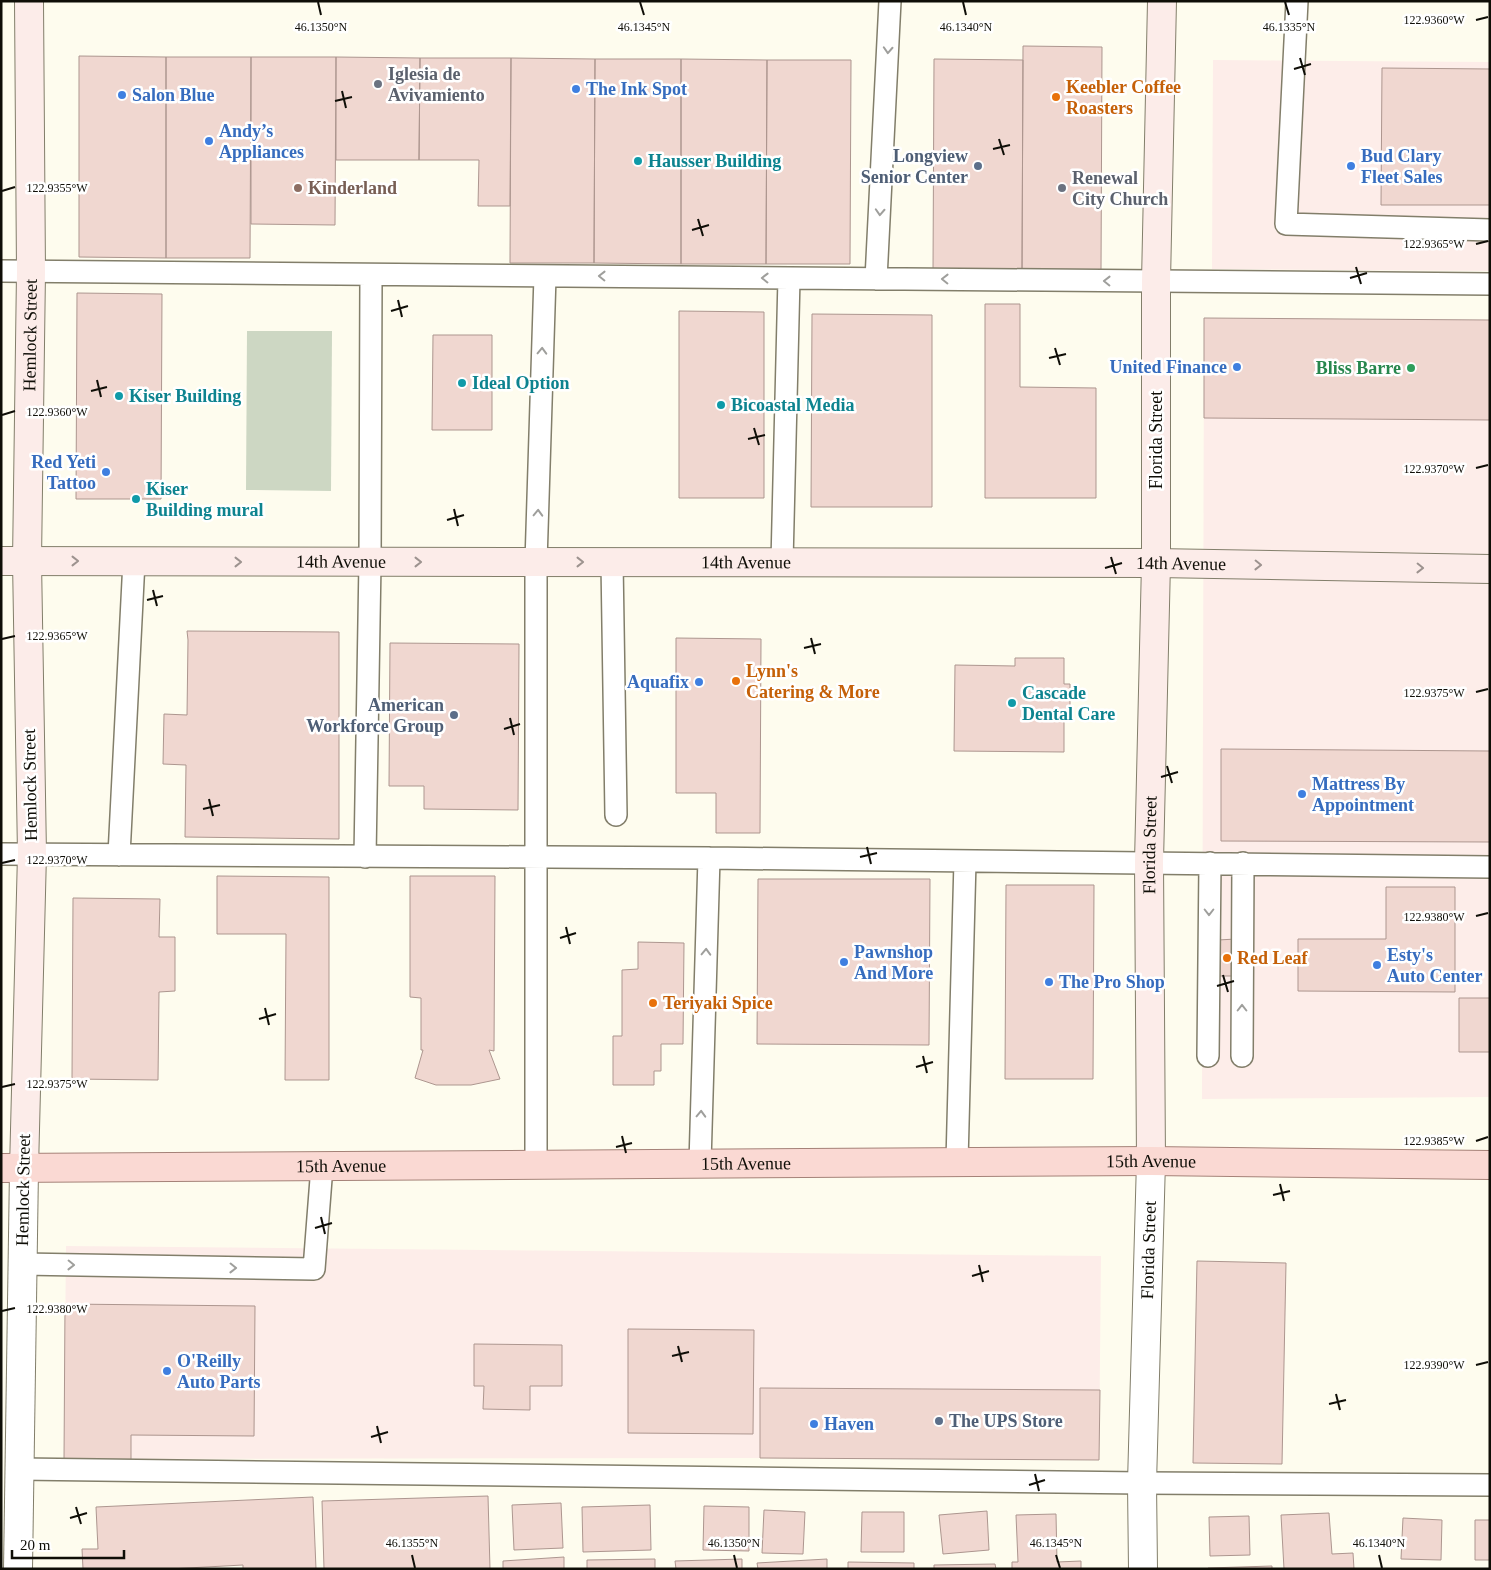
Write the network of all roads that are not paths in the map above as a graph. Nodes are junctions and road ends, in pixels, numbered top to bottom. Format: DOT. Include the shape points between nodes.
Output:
graph roads {
  1 [pos="29,1"];
  2 [pos="890,1"];
  3 [pos="1162,1"];
  4 [pos="1297,1"];
  5 [pos="1490,230"];
  6 [pos="1,271"];
  7 [pos="31,272"];
  8 [pos="372,275"];
  9 [pos="545,276"];
  10 [pos="789,278"];
  11 [pos="876,279"];
  12 [pos="1156,281"];
  13 [pos="1490,284"];
  14 [pos="14,561"];
  15 [pos="134,562"];
  16 [pos="370,562"];
  17 [pos="536,562"];
  18 [pos="612,562"];
  19 [pos="782,562"];
  20 [pos="1156,563"];
  21 [pos="1490,569"];
  22 [pos="616,815"];
  23 [pos="1,854"];
  24 [pos="32,854"];
  25 [pos="120,855"];
  26 [pos="365,856"];
  27 [pos="536,858"];
  28 [pos="709,858"];
  29 [pos="965,861"];
  30 [pos="1149,862"];
  31 [pos="1210,863"];
  32 [pos="1243,863"];
  33 [pos="1490,867"];
  34 [pos="1208,1056"];
  35 [pos="1242,1056"];
  36 [pos="1151,1160"];
  37 [pos="957,1161"];
  38 [pos="700,1163"];
  39 [pos="536,1165"];
  40 [pos="1490,1165"];
  41 [pos="322,1166"];
  42 [pos="12,1169"];
  43 [pos="22,1264"];
  44 [pos="20,1469"];
  45 [pos="1142,1484"];
  46 [pos="1490,1485"];
  47 [pos="18,1569"];
  48 [pos="1143,1569"];
  1 -- 7 [label="street, Hemlock Street"];
  2 -- 11 [label="lane, one-way"];
  3 -- 12 [label="street, Florida Street"];
  4 -- 5 [label="lane" via="1286,224"];
  6 -- 7 [label="lane"];
  7 -- 8 [label="lane"];
  7 -- 14 [label="street, Hemlock Street"];
  8 -- 9 [label="lane"];
  8 -- 16 [label="lane"];
  10 -- 9 [label="lane, one-way"];
  17 -- 9 [label="lane, one-way"];
  10 -- 11 [label="lane"];
  10 -- 19 [label="lane"];
  12 -- 11 [label="lane, one-way"];
  12 -- 13 [label="lane"];
  12 -- 20 [label="street, Florida Street"];
  14 -- 15 [label="street, 14th Avenue, one-way"];
  14 -- 24 [label="street, Hemlock Street"];
  15 -- 16 [label="street, 14th Avenue, one-way"];
  15 -- 25 [label="lane"];
  16 -- 17 [label="street, 14th Avenue, one-way"];
  16 -- 26 [label="lane"];
  17 -- 18 [label="street, 14th Avenue, one-way"];
  17 -- 27 [label="lane"];
  18 -- 19 [label="street, 14th Avenue"];
  18 -- 22 [label="lane"];
  19 -- 20 [label="street, 14th Avenue"];
  20 -- 21 [label="street, 14th Avenue, one-way"];
  20 -- 30 [label="street, Florida Street"];
  23 -- 24 [label="lane"];
  24 -- 25 [label="lane"];
  24 -- 42 [label="street, Hemlock Street"];
  25 -- 26 [label="lane"];
  26 -- 27 [label="lane"];
  27 -- 28 [label="lane"];
  27 -- 39 [label="lane"];
  28 -- 29 [label="lane"];
  38 -- 28 [label="lane, one-way"];
  29 -- 30 [label="lane"];
  29 -- 37 [label="lane"];
  30 -- 31 [label="lane"];
  30 -- 36 [label="street, Florida Street"];
  31 -- 32 [label="lane"];
  31 -- 34 [label="lane, one-way"];
  32 -- 33 [label="lane"];
  35 -- 32 [label="lane, one-way"];
  36 -- 37 [label="main road, 15th Avenue"];
  36 -- 40 [label="main road, 15th Avenue"];
  36 -- 45 [label="street, Florida Street"];
  37 -- 38 [label="main road, 15th Avenue"];
  38 -- 39 [label="main road, 15th Avenue"];
  39 -- 41 [label="main road, 15th Avenue"];
  41 -- 42 [label="main road, 15th Avenue"];
  43 -- 41 [label="lane, one-way" via="314,1269"];
  42 -- 43 [label="street, Hemlock Street"];
  43 -- 44 [label="street, Hemlock Street"];
  44 -- 45 [label="lane"];
  44 -- 47 [label="street, Hemlock Street"];
  45 -- 46 [label="lane"];
  45 -- 48 [label="street, Florida Street"];
}
